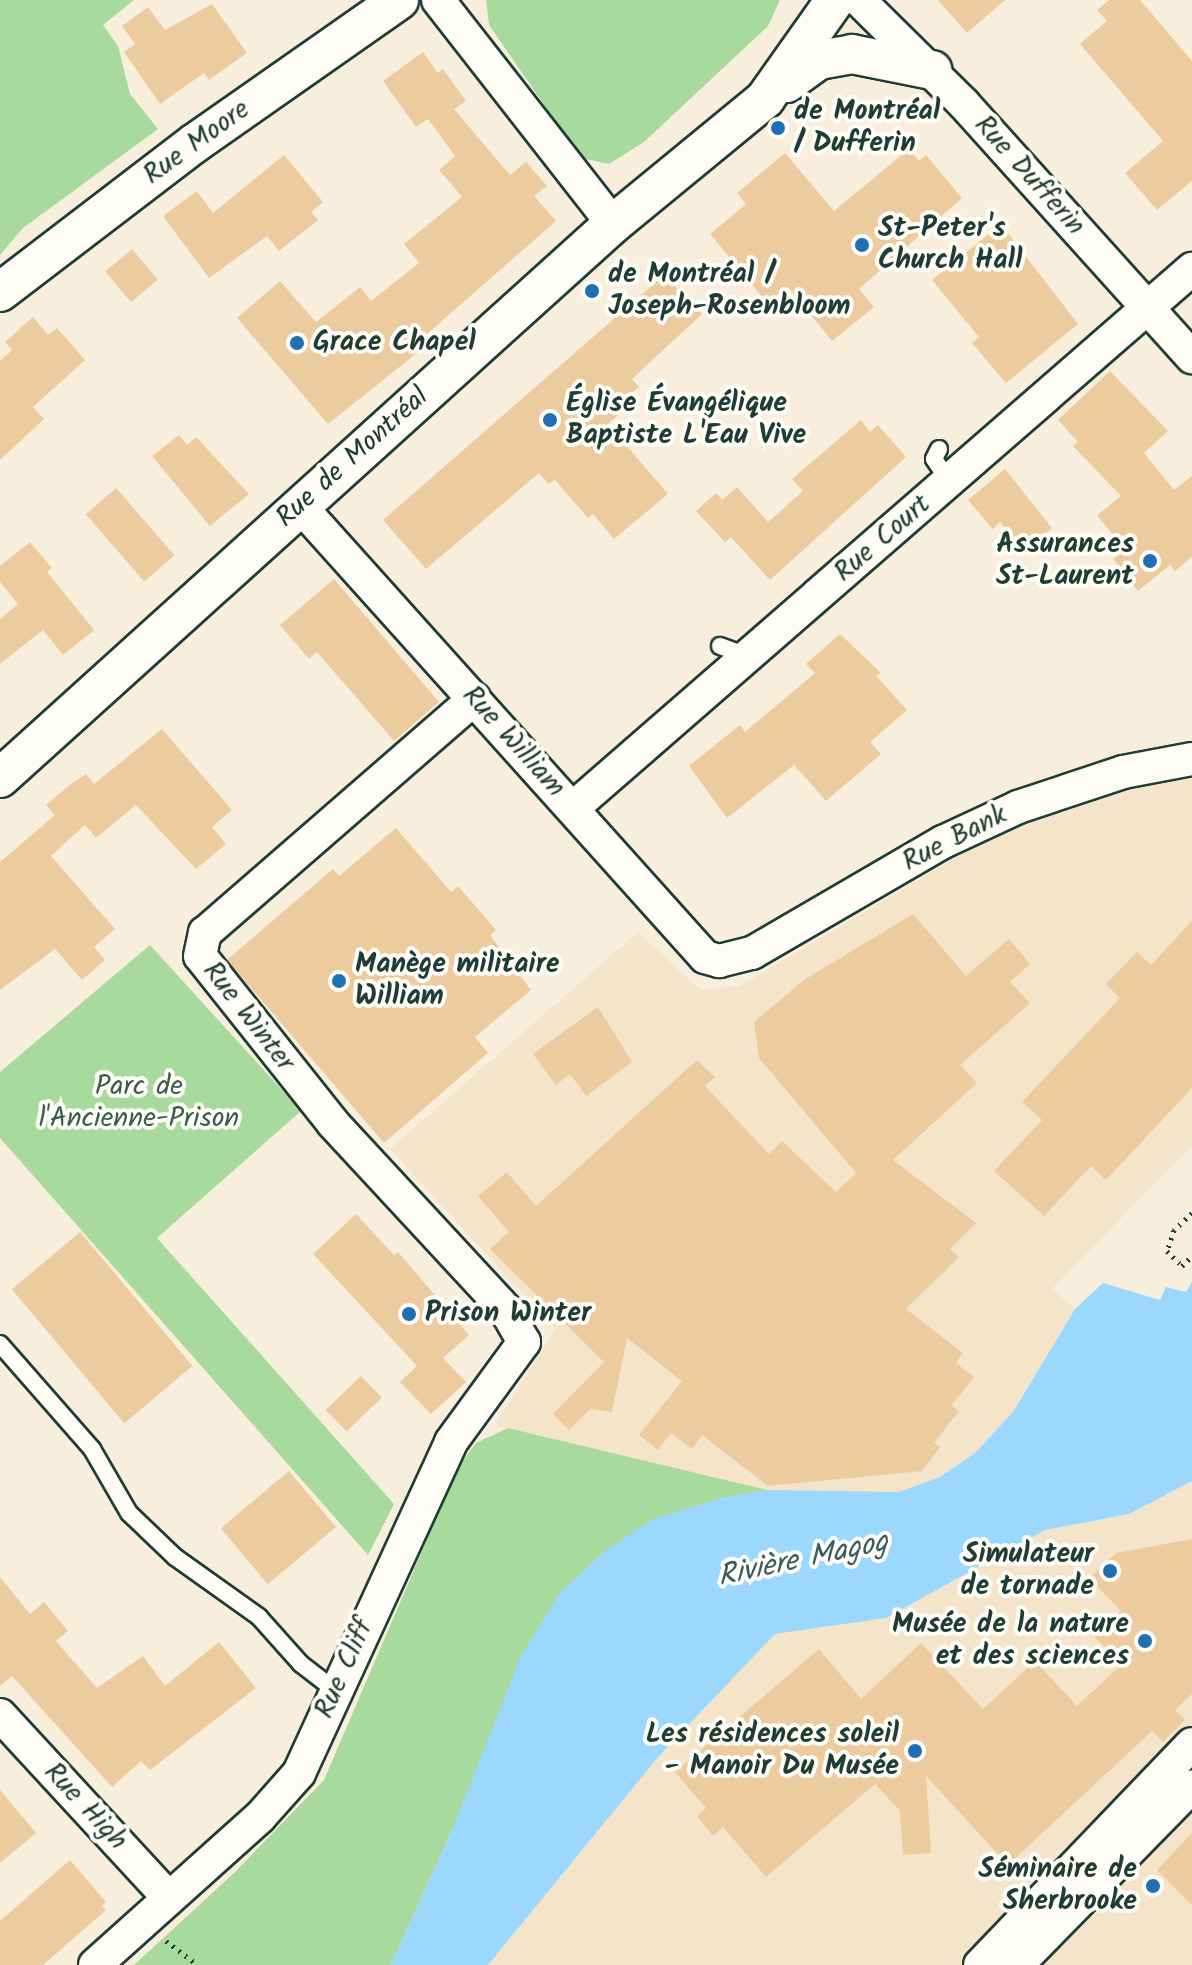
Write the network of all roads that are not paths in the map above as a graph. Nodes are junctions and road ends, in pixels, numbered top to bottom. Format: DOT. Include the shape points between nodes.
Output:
graph roads {
  1 [pos="399,0"];
  2 [pos="438,0"];
  3 [pos="835,0"];
  4 [pos="859,0"];
  5 [pos="932,70"];
  6 [pos="765,99"];
  7 [pos="613,224"];
  8 [pos="1192,269"];
  9 [pos="0,292"];
  10 [pos="1147,308"];
  11 [pos="1192,357"];
  12 [pos="939,449"];
  13 [pos="949,481"];
  14 [pos="300,506"];
  15 [pos="474,699"];
  16 [pos="1192,759"];
  17 [pos="0,778"];
  18 [pos="573,808"];
  19 [pos="734,959"];
  20 [pos="518,1325"];
  21 [pos="0,1344"];
  22 [pos="336,1691"];
  23 [pos="0,1715"];
  24 [pos="1192,1744"];
  25 [pos="1192,1786"];
  26 [pos="169,1898"];
  27 [pos="1017,1957"];
  28 [pos="95,1965"];
  29 [pos="980,1965"];
  1 -- 9 [label="street, Rue Moore" via="195,143"];
  2 -- 7 [label="street"];
  3 -- 6 [label="street, Rue de Montréal"];
  4 -- 5 [label="street, Rue Dufferin"];
  5 -- 6 [label="street" via="852,54 819,60"];
  5 -- 10 [label="street, Rue Dufferin"];
  6 -- 7 [label="street, Rue de Montréal"];
  7 -- 14 [label="street, Rue de Montréal"];
  8 -- 10 [label="street, Rue Court"];
  10 -- 11 [label="street, Rue Dufferin"];
  10 -- 13 [label="street, Rue Court"];
  12 -- 13 [label="lane" via="934,459"];
  13 -- 18 [label="street, Rue Court" via="734,652"];
  14 -- 15 [label="street, Rue William"];
  14 -- 17 [label="street, Rue de Montréal"];
  15 -- 18 [label="street, Rue William"];
  15 -- 20 [label="street, Rue Winter" via="205,933 200,956 333,1123"];
  16 -- 19 [label="street, Rue Bank" via="1071,787 976,824"];
  18 -- 19 [label="street, Rue William" via="692,948 719,961"];
  20 -- 22 [label="street, Rue Cliff" via="524,1342 520,1353 451,1442"];
  21 -- 22 [label="lane" via="92,1449 129,1513 175,1557 259,1617 301,1664"];
  22 -- 26 [label="street, Rue Cliff" via="299,1773 280,1797"];
  23 -- 26 [label="street, Rue High"];
  24 -- 27 [label="street"];
  25 -- 27 [label="street"];
  26 -- 28 [label="street, Rue Cliff"];
  27 -- 29 [label="street"];
}
